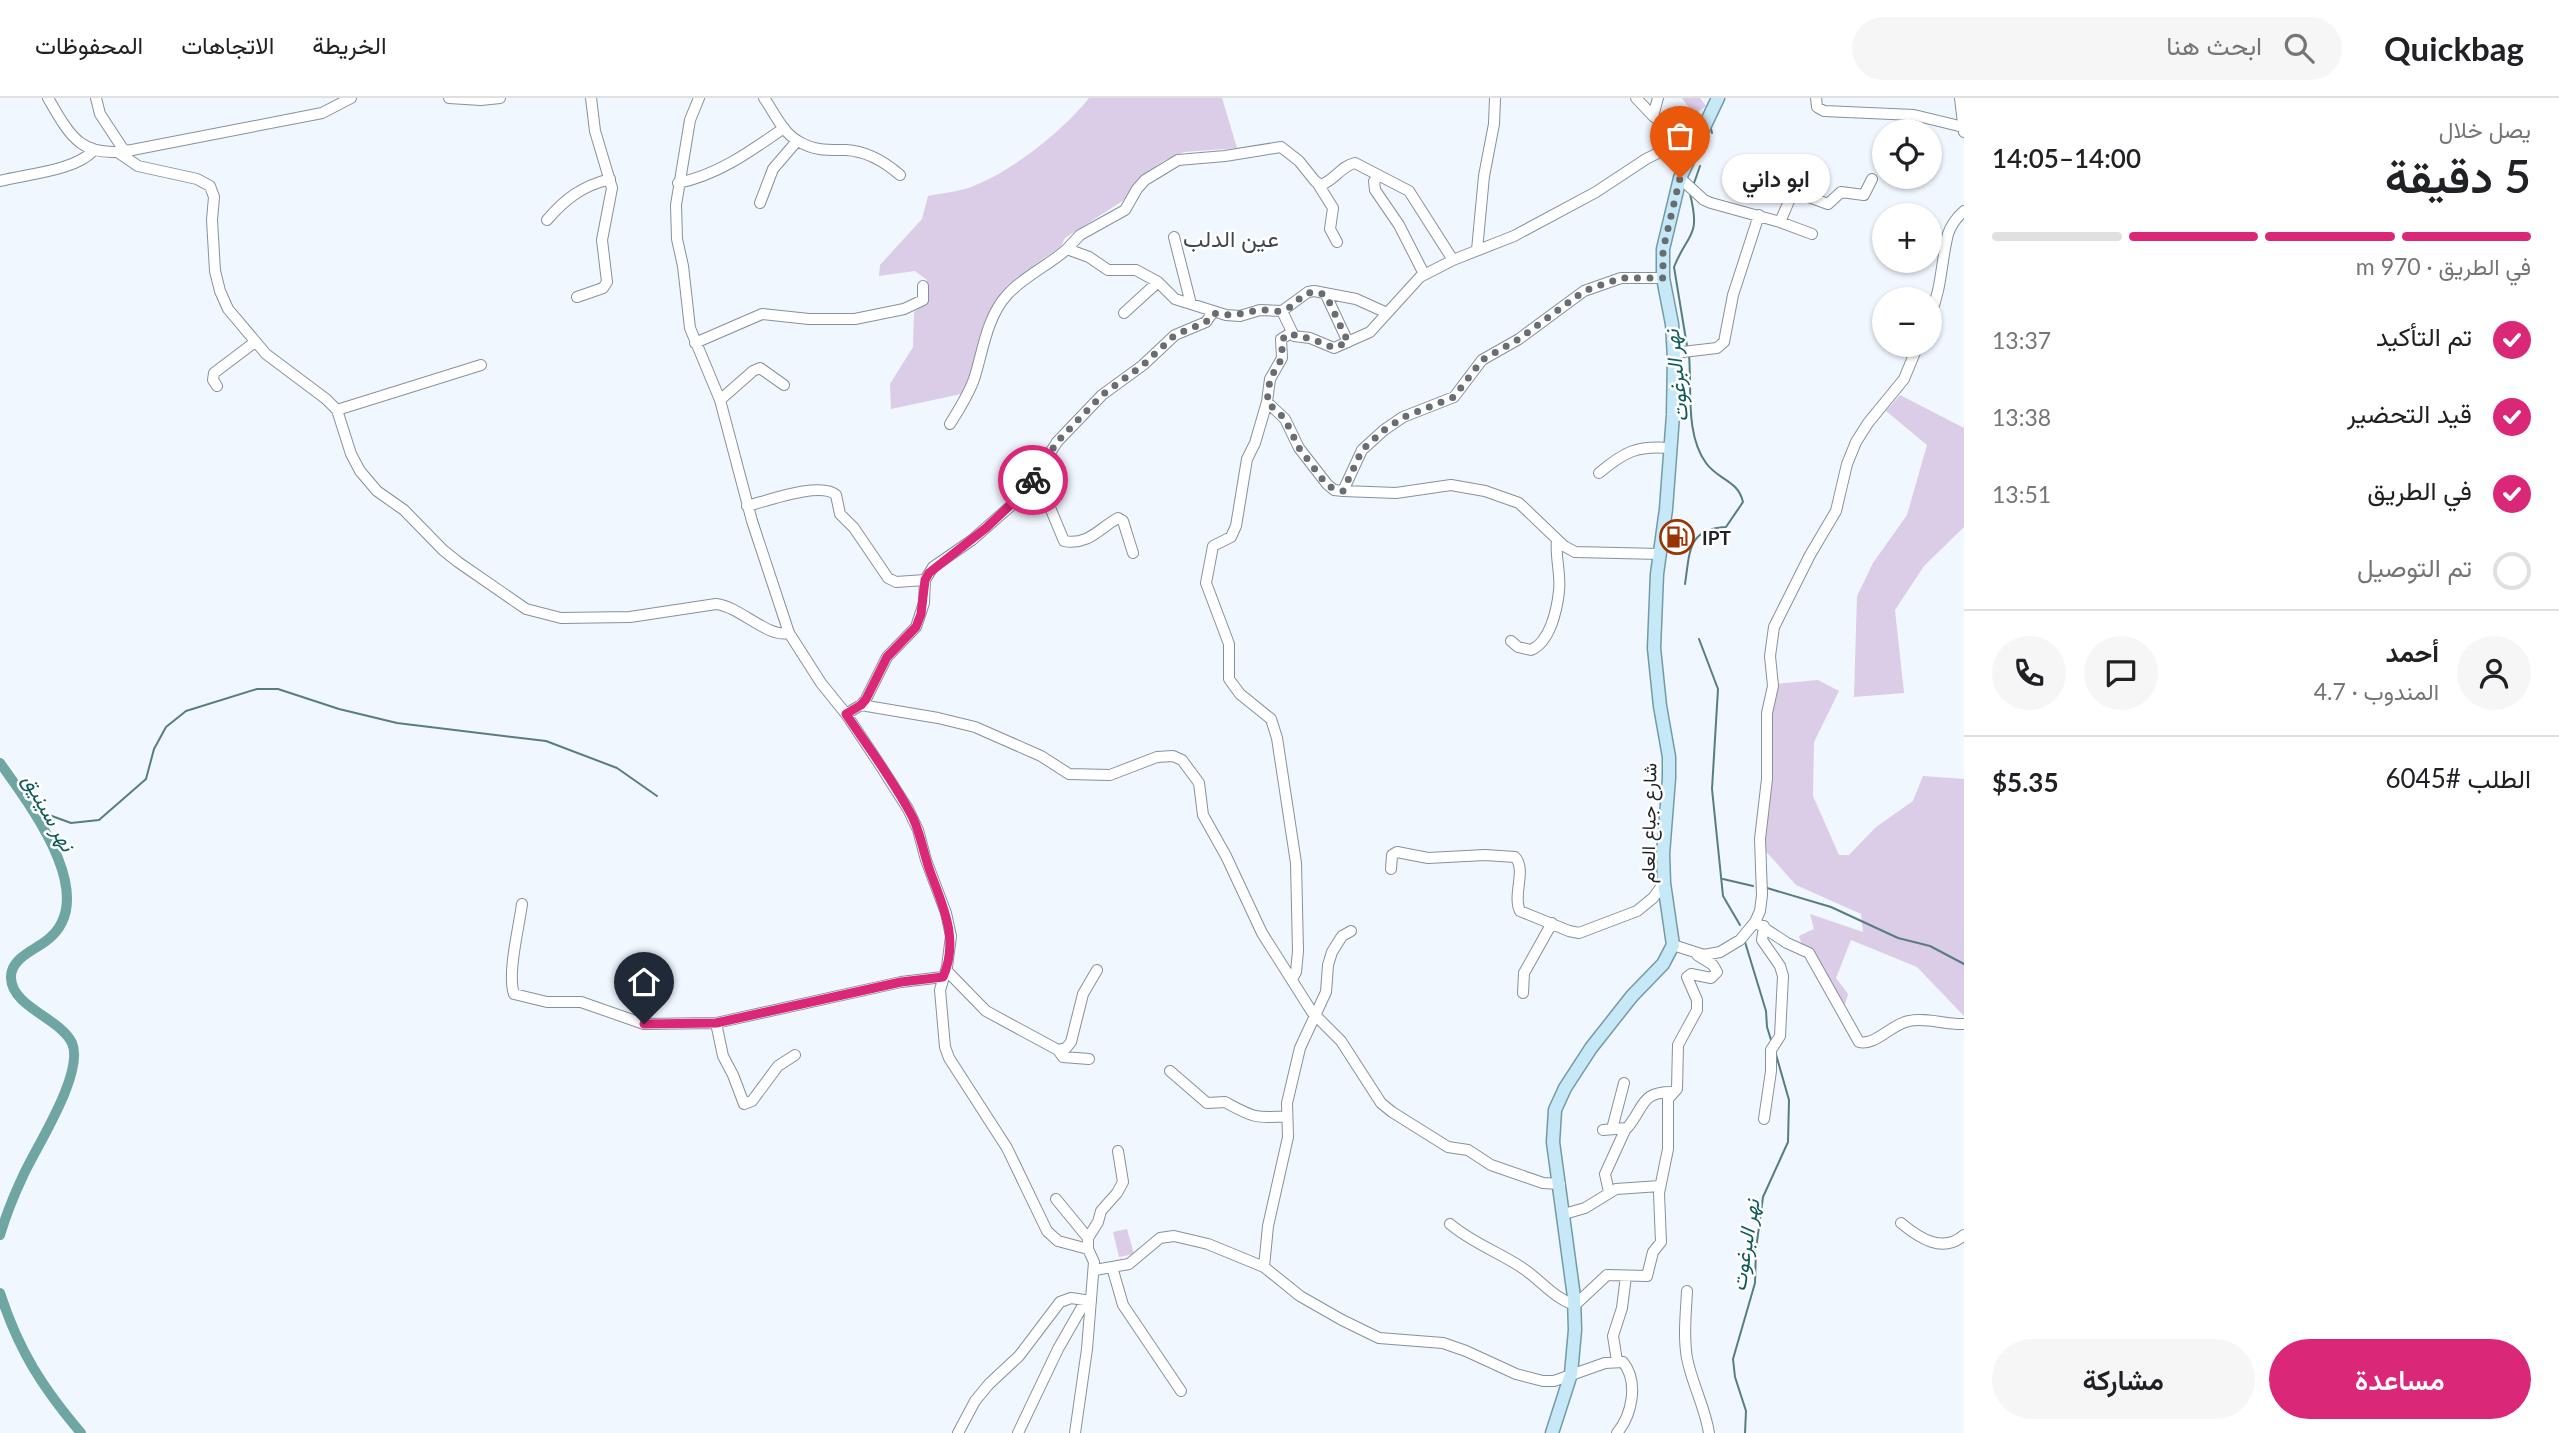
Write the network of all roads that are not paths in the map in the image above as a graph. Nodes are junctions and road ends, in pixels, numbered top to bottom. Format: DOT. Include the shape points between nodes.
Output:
graph roads {
  1 [pos="48,98"];
  2 [pos="96,98"];
  3 [pos="351,98"];
  4 [pos="449,98"];
  5 [pos="500,98"];
  6 [pos="591,98"];
  7 [pos="699,98"];
  8 [pos="764,98"];
  9 [pos="1495,98"];
  10 [pos="1636,98"];
  11 [pos="1658,98"];
  12 [pos="1717,98"];
  13 [pos="1816,98"];
  14 [pos="1960,98"];
  15 [pos="1653,116"];
  16 [pos="1963,127"];
  17 [pos="784,128"];
  18 [pos="1964,133"];
  19 [pos="797,141"];
  20 [pos="1690,144"];
  21 [pos="93,151"];
  22 [pos="122,152"];
  23 [pos="900,175"];
  24 [pos="1379,176"];
  25 [pos="610,179"];
  26 [pos="1872,179"];
  27 [pos="0,181"];
  28 [pos="1683,181"];
  29 [pos="678,183"];
  30 [pos="1318,184"];
  31 [pos="760,203"];
  32 [pos="1964,211"];
  33 [pos="1759,215"];
  34 [pos="547,219"];
  35 [pos="1780,222"];
  36 [pos="1812,234"];
  37 [pos="1174,237"];
  38 [pos="1337,242"];
  39 [pos="1067,249"];
  40 [pos="1477,250"];
  41 [pos="1452,260"];
  42 [pos="1424,274"];
  43 [pos="1663,278"];
  44 [pos="1158,282"];
  45 [pos="923,286"];
  46 [pos="1938,287"];
  47 [pos="1326,295"];
  48 [pos="577,298"];
  49 [pos="1191,304"];
  50 [pos="1282,311"];
  51 [pos="1124,313"];
  52 [pos="1213,313"];
  53 [pos="1387,313"];
  54 [pos="1291,333"];
  55 [pos="255,342"];
  56 [pos="1348,342"];
  57 [pos="695,343"];
  58 [pos="1679,352"];
  59 [pos="1913,357"];
  60 [pos="481,365"];
  61 [pos="784,385"];
  62 [pos="217,386"];
  63 [pos="720,400"];
  64 [pos="1267,402"];
  65 [pos="337,411"];
  66 [pos="950,425"];
  67 [pos="1670,448"];
  68 [pos="1599,473"];
  69 [pos="1030,484"];
  70 [pos="1343,491"];
  71 [pos="747,506"];
  72 [pos="1556,540"];
  73 [pos="1133,553"];
  74 [pos="1660,554"];
  75 [pos="925,580"];
  76 [pos="789,633"];
  77 [pos="1511,641"];
  78 [pos="861,705"];
  79 [pos="846,714"];
  80 [pos="1391,869"];
  81 [pos="1664,883"];
  82 [pos="522,904"];
  83 [pos="1552,923"];
  84 [pos="1760,924"];
  85 [pos="1351,931"];
  86 [pos="1673,945"];
  87 [pos="1694,953"];
  88 [pos="1097,970"];
  89 [pos="945,974"];
  90 [pos="1292,979"];
  91 [pos="1523,993"];
  92 [pos="1315,1016"];
  93 [pos="716,1023"];
  94 [pos="1964,1024"];
  95 [pos="1058,1051"];
  96 [pos="795,1055"];
  97 [pos="1089,1059"];
  98 [pos="1170,1071"];
  99 [pos="1624,1083"];
  100 [pos="1674,1092"];
  101 [pos="1286,1116"];
  102 [pos="1763,1119"];
  103 [pos="1626,1128"];
  104 [pos="1118,1151"];
  105 [pos="1560,1184"];
  106 [pos="1660,1185"];
  107 [pos="1609,1192"];
  108 [pos="1056,1199"];
  109 [pos="1564,1214"];
  110 [pos="1901,1223"];
  111 [pos="1450,1224"];
  112 [pos="1964,1235"];
  113 [pos="1088,1243"];
  114 [pos="1112,1267"];
  115 [pos="1264,1267"];
  116 [pos="1094,1270"];
  117 [pos="1626,1276"];
  118 [pos="1687,1291"];
  119 [pos="1089,1300"];
  120 [pos="1575,1305"];
  121 [pos="1617,1361"];
  122 [pos="1571,1374"];
  123 [pos="1554,1381"];
  124 [pos="1568,1388"];
  125 [pos="1181,1391"];
  126 [pos="1622,1431"];
  127 [pos="958,1433"];
  128 [pos="1018,1433"];
  129 [pos="1074,1433"];
  130 [pos="1552,1433"];
  131 [pos="1709,1433"];
  1 -- 21 [label="street" via="74,138"];
  2 -- 22 [label="street"];
  3 -- 22 [label="street" via="322,113"];
  4 -- 5 [label="street"];
  6 -- 25 [label="street" via="595,131"];
  7 -- 29 [label="street"];
  8 -- 17 [label="street"];
  9 -- 40 [label="street"];
  10 -- 15 [label="street"];
  11 -- 15 [label="street"];
  12 -- 20 [label="main road, شارع جباع العام"];
  13 -- 16 [label="street" via="1817,107 1824,111 1914,115"];
  14 -- 16 [label="street"];
  15 -- 20 [label="street"];
  16 -- 18 [label="street"];
  17 -- 19 [label="street"];
  17 -- 29 [label="street" via="711,174"];
  19 -- 23 [label="street" via="821,150 871,156"];
  19 -- 31 [label="street" via="773,169"];
  20 -- 28 [label="main road, شارع جباع العام"];
  20 -- 40 [label="street" via="1666,149 1562,211"];
  21 -- 22 [label="street"];
  21 -- 27 [label="street" via="75,163"];
  22 -- 55 [label="street" via="138,166 197,179 212,190 217,281 228,309"];
  24 -- 30 [label="street" via="1351,164 1326,184"];
  24 -- 41 [label="street" via="1409,191"];
  24 -- 42 [label="street" via="1375,190"];
  25 -- 34 [label="street" via="573,194"];
  25 -- 48 [label="street" via="602,240 607,282"];
  26 -- 35 [label="street" via="1864,195 1841,192 1830,204 1792,194"];
  28 -- 33 [label="street" via="1711,203"];
  28 -- 43 [label="main road, شارع جباع العام" via="1663,250"];
  29 -- 57 [label="street" via="677,239"];
  30 -- 38 [label="street" via="1333,208 1330,229"];
  30 -- 39 [label="street" via="1281,147 1178,160 1146,180 1125,210 1080,235"];
  32 -- 46 [label="street" via="1948,233"];
  33 -- 35 [label="street"];
  33 -- 58 [label="street" via="1733,295 1724,342 1717,348"];
  35 -- 36 [label="street"];
  37 -- 49 [label="street"];
  39 -- 44 [label="street" via="1108,270 1136,270"];
  39 -- 66 [label="street" via="1004,298 971,387"];
  40 -- 41 [label="street"];
  41 -- 42 [label="street"];
  42 -- 53 [label="street"];
  43 -- 58 [label="main road, شارع جباع العام"];
  43 -- 70 [label="street" via="1621,278 1584,291 1482,360 1454,397 1389,426 1362,450"];
  44 -- 49 [label="street" via="1175,299"];
  44 -- 51 [label="street"];
  45 -- 57 [label="street" via="923,300 904,309 855,319 762,314"];
  47 -- 50 [label="street" via="1308,292"];
  47 -- 53 [label="street" via="1356,299"];
  47 -- 56 [label="street"];
  49 -- 52 [label="street"];
  50 -- 52 [label="street" via="1234,316"];
  50 -- 54 [label="street"];
  52 -- 69 [label="street" via="1206,322 1175,335 1102,395 1057,442"];
  53 -- 56 [label="street" via="1370,332"];
  54 -- 56 [label="street" via="1329,347"];
  54 -- 64 [label="street" via="1282,339 1282,358 1270,379"];
  55 -- 62 [label="street" via="214,373"];
  55 -- 65 [label="street"];
  57 -- 63 [label="street"];
  58 -- 67 [label="main road, شارع جباع العام"];
  59 -- 84 [label="street" via="1904,379 1856,442 1836,511 1773,628"];
  60 -- 65 [label="street"];
  61 -- 63 [label="street" via="760,368"];
  63 -- 71 [label="street"];
  64 -- 70 [label="street" via="1285,419 1299,448 1326,484"];
  64 -- 90 [label="street" via="1247,459 1237,526 1231,537 1213,546 1206,583 1228,640 1229,679 1271,719 1279,745 1296,863 1298,951"];
  65 -- 76 [label="street" via="351,454 377,491 404,510 443,550 526,610 561,618 611,618 729,605 774,633"];
  67 -- 68 [label="street" via="1628,451"];
  67 -- 74 [label="main road, شارع جباع العام"];
  69 -- 73 [label="street" via="1049,505 1064,541 1094,535 1118,518"];
  69 -- 75 [label="street" via="986,528 933,567"];
  70 -- 72 [label="street" via="1396,492 1451,485 1485,491 1519,503"];
  71 -- 75 [label="street" via="803,492 834,492 840,513 888,578 896,582"];
  71 -- 76 [label="street"];
  72 -- 74 [label="street" via="1582,554"];
  72 -- 77 [label="street" via="1559,590 1549,629 1542,643 1531,650"];
  74 -- 81 [label="main road, شارع جباع العام" via="1654,648 1669,757"];
  75 -- 78 [label="street" via="916,627 887,657"];
  76 -- 79 [label="street"];
  78 -- 79 [label="street"];
  78 -- 90 [label="street" via="968,725 1041,756 1069,774 1110,775 1157,757 1178,757 1199,783 1205,820 1256,923"];
  79 -- 89 [label="street" via="918,830 949,926"];
  80 -- 83 [label="street" via="1392,855 1397,852 1428,858 1515,857 1519,863 1519,909"];
  81 -- 83 [label="street" via="1637,911 1589,931 1572,932"];
  81 -- 86 [label="main road, شارع جباع العام"];
  82 -- 93 [label="street" via="512,988 517,996 581,1002 644,1024"];
  83 -- 91 [label="street" via="1524,973"];
  84 -- 87 [label="street" via="1727,949"];
  84 -- 94 [label="street" via="1810,953 1859,1042 1870,1042 1912,1020"];
  84 -- 102 [label="street" via="1762,940 1783,976 1779,1038 1772,1047"];
  85 -- 92 [label="street" via="1332,952 1326,992"];
  86 -- 87 [label="street"];
  86 -- 105 [label="main road" via="1565,1088 1553,1126"];
  87 -- 100 [label="street" via="1717,972 1711,978 1687,977 1697,1010 1678,1045"];
  88 -- 95 [label="street" via="1083,994 1071,1042"];
  89 -- 93 [label="street"];
  89 -- 95 [label="street" via="986,1011"];
  89 -- 113 [label="street" via="940,1001 949,1058 1007,1148 1047,1231 1058,1241"];
  90 -- 92 [label="street"];
  92 -- 101 [label="street" via="1300,1048"];
  92 -- 105 [label="street" via="1341,1041 1392,1112 1448,1147 1468,1150 1500,1169 1543,1184"];
  93 -- 96 [label="street" via="723,1056 744,1104 752,1101 778,1066"];
  95 -- 97 [label="street" via="1063,1057"];
  98 -- 101 [label="street" via="1207,1103 1225,1102 1255,1118"];
  99 -- 103 [label="street" via="1607,1129"];
  100 -- 103 [label="street" via="1647,1097"];
  100 -- 106 [label="street" via="1668,1099 1668,1149"];
  101 -- 115 [label="street" via="1288,1137 1268,1226"];
  103 -- 107 [label="street" via="1605,1174"];
  104 -- 113 [label="street" via="1122,1186 1102,1209"];
  105 -- 109 [label="main road"];
  106 -- 107 [label="street"];
  106 -- 117 [label="street" via="1661,1242 1653,1252 1647,1276"];
  107 -- 109 [label="street" via="1586,1208"];
  108 -- 113 [label="street"];
  109 -- 120 [label="main road"];
  110 -- 112 [label="street" via="1938,1243 1951,1244"];
  111 -- 120 [label="street"];
  113 -- 116 [label="street"];
  114 -- 115 [label="street" via="1129,1264 1160,1238 1174,1236 1208,1244"];
  114 -- 116 [label="street"];
  114 -- 125 [label="street" via="1123,1305"];
  115 -- 123 [label="street" via="1300,1296 1379,1338 1443,1343 1516,1374"];
  116 -- 119 [label="street"];
  117 -- 120 [label="street" via="1604,1276"];
  117 -- 121 [label="street" via="1614,1336"];
  118 -- 131 [label="street" via="1688,1360"];
  119 -- 127 [label="street" via="1072,1298 1059,1303 1019,1356 975,1401"];
  119 -- 128 [label="street" via="1058,1349"];
  119 -- 129 [label="street" via="1087,1349"];
  120 -- 122 [label="main road"];
  121 -- 122 [label="street"];
  121 -- 126 [label="street" via="1627,1366 1630,1385 1631,1409"];
  122 -- 123 [label="street"];
  122 -- 124 [label="main road"];
  123 -- 124 [label="street"];
  124 -- 130 [label="main road"];
}
